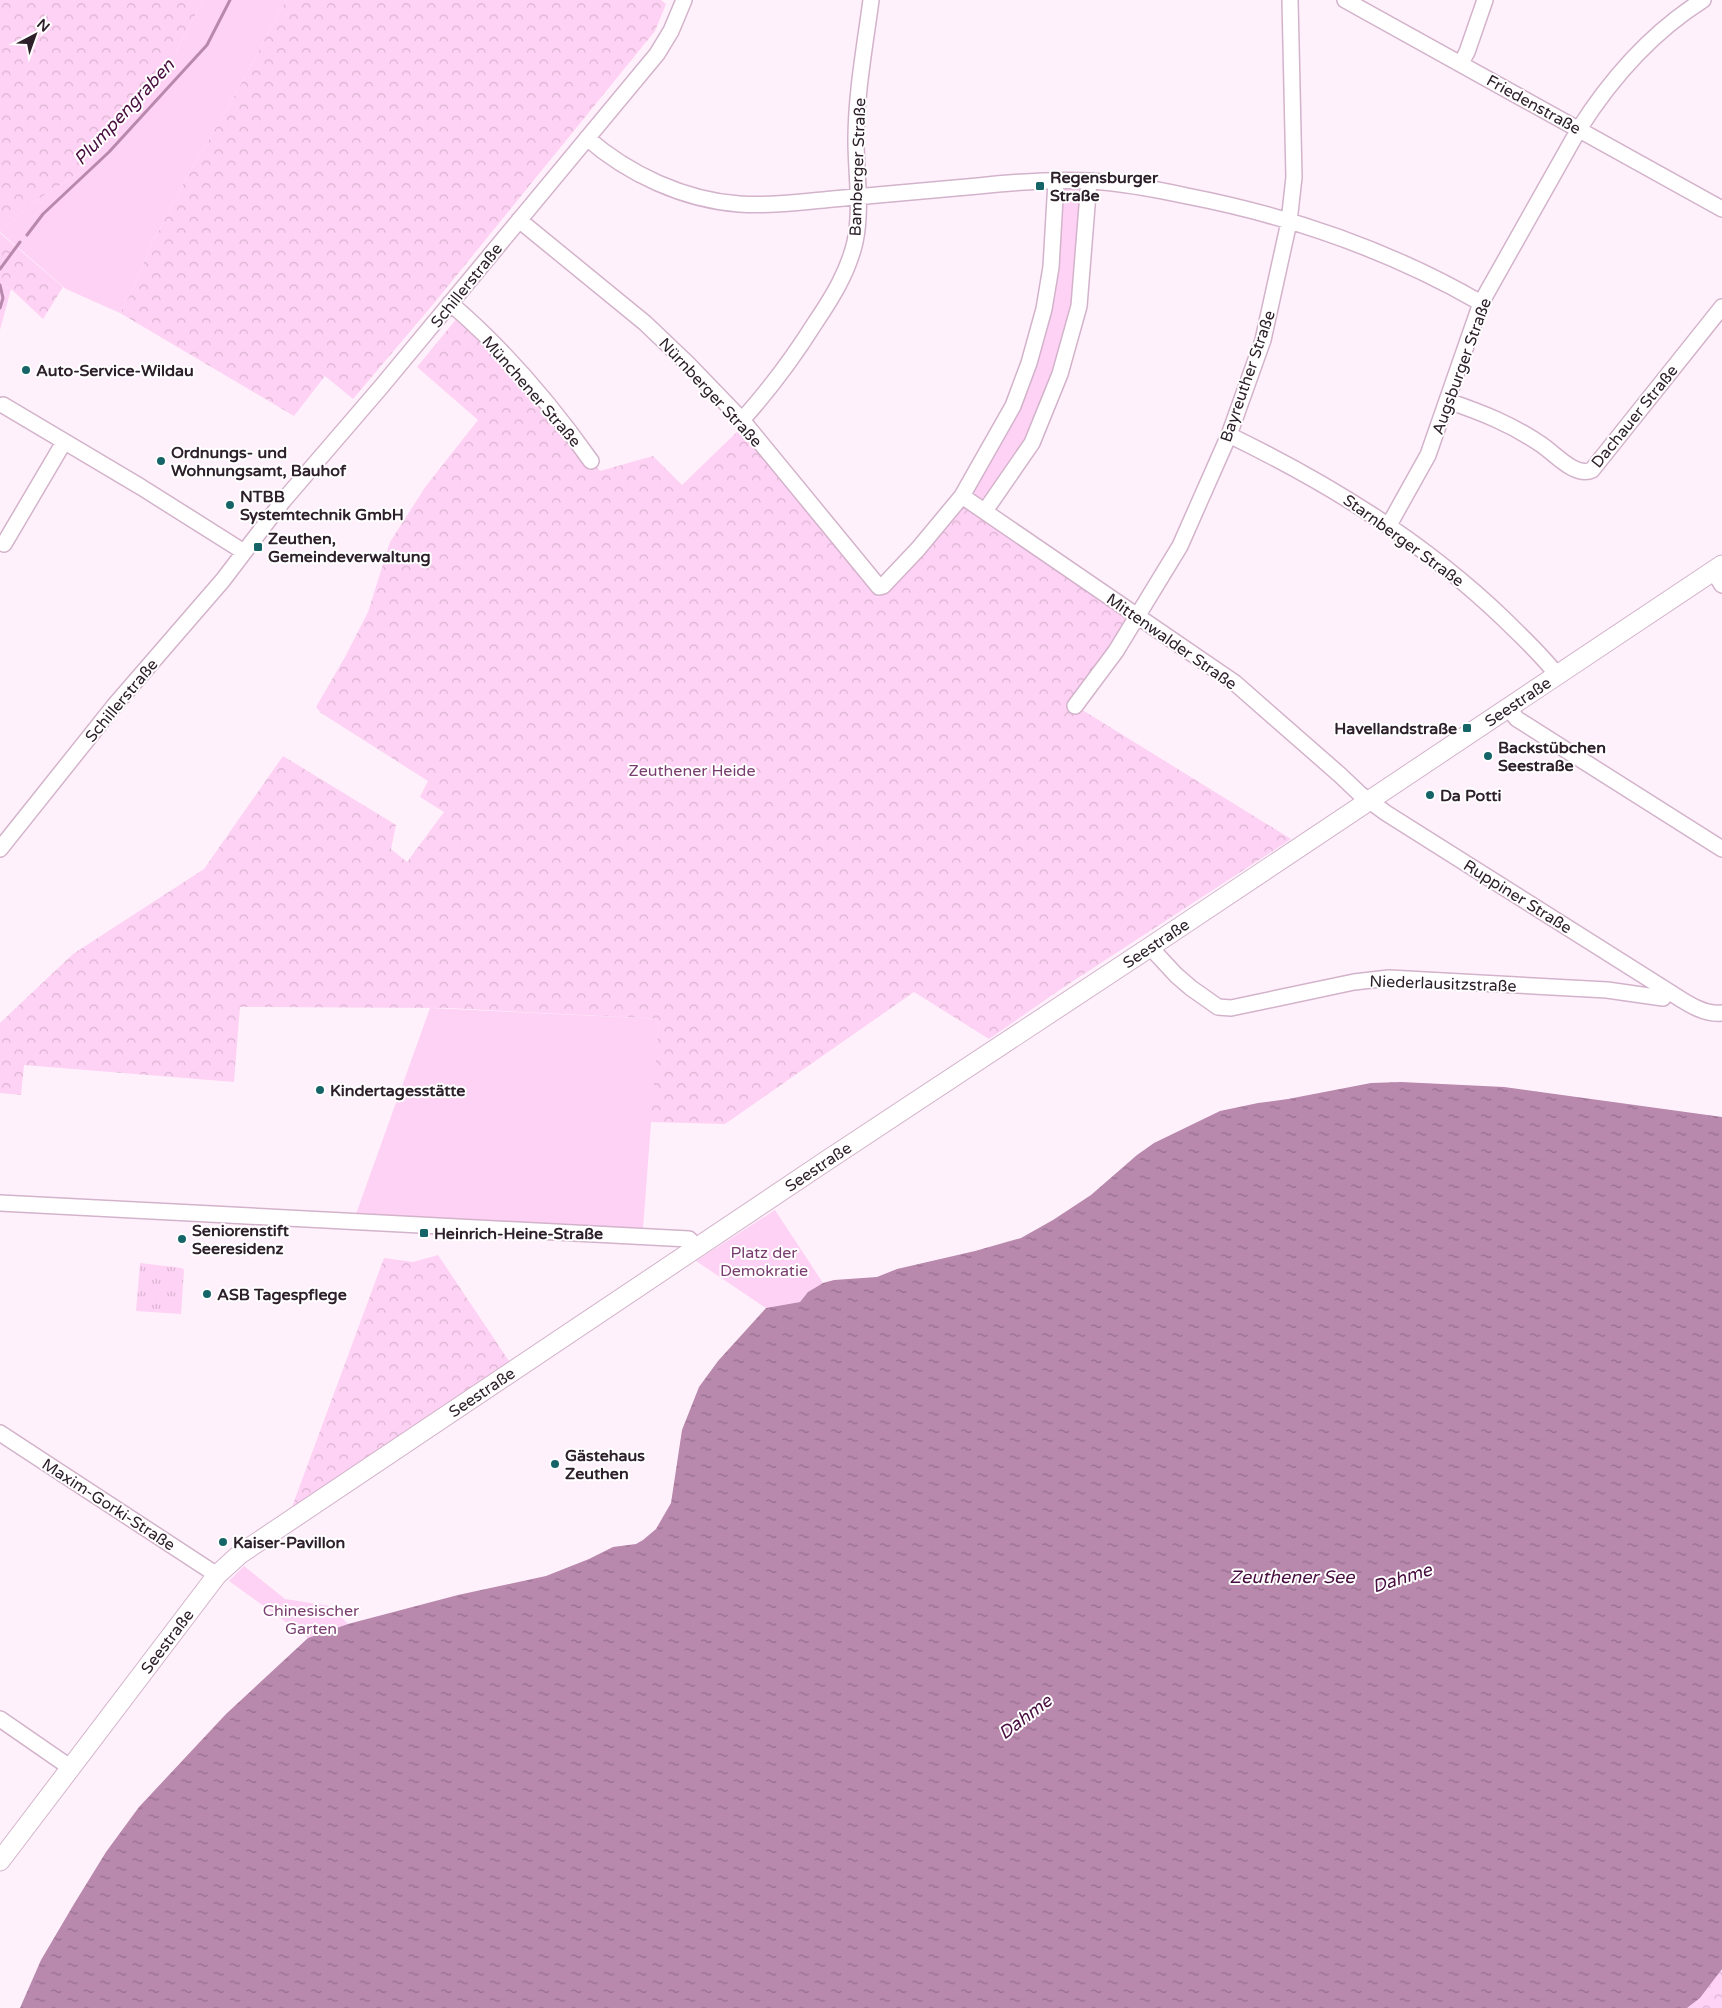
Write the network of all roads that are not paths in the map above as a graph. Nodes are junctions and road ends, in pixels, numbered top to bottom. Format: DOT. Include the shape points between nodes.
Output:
graph roads {
  1 [pos="871,0"];
  2 [pos="1345,0"];
  3 [pos="1485,0"];
  4 [pos="1703,0"];
  5 [pos="1294,2"];
  6 [pos="681,6"];
  7 [pos="1461,63"];
  8 [pos="1579,129"];
  9 [pos="587,138"];
  10 [pos="1056,181"];
  11 [pos="1089,181"];
  12 [pos="859,197"];
  13 [pos="1721,207"];
  14 [pos="518,220"];
  15 [pos="1289,222"];
  16 [pos="450,303"];
  17 [pos="1481,303"];
  18 [pos="1722,307"];
  19 [pos="1448,401"];
  20 [pos="3,405"];
  21 [pos="742,420"];
  22 [pos="1229,435"];
  23 [pos="64,442"];
  24 [pos="591,461"];
  25 [pos="962,496"];
  26 [pos="985,511"];
  27 [pos="1389,525"];
  28 [pos="4,544"];
  29 [pos="244,552"];
  30 [pos="1719,574"];
  31 [pos="1137,616"];
  32 [pos="1557,675"];
  33 [pos="1074,706"];
  34 [pos="1508,708"];
  35 [pos="1369,801"];
  36 [pos="0,849"];
  37 [pos="1722,849"];
  38 [pos="1150,947"];
  39 [pos="1668,991"];
  40 [pos="1722,1013"];
  41 [pos="0,1203"];
  42 [pos="696,1247"];
  43 [pos="0,1434"];
  44 [pos="217,1576"];
  45 [pos="0,1720"];
  46 [pos="71,1768"];
  47 [pos="0,1861"];
  1 -- 12 [label="street, Bamberger Straße" via="857,101"];
  2 -- 7 [label="street, Friedenstraße"];
  3 -- 7 [label="street"];
  4 -- 8 [label="street, Augsburger Straße" via="1664,28 1633,57"];
  5 -- 15 [label="street, Bayreuther Straße" via="1294,177"];
  6 -- 9 [label="street, Schillerstraße" via="657,54"];
  7 -- 8 [label="street, Friedenstraße"];
  8 -- 13 [label="street, Friedenstraße"];
  8 -- 17 [label="street, Augsburger Straße"];
  9 -- 12 [label="street" via="623,165 646,177 715,200 762,204"];
  9 -- 14 [label="street, Schillerstraße"];
  10 -- 11 [label="street"];
  10 -- 12 [label="street"];
  10 -- 25 [label="street" via="1050,273 1029,363 1013,406"];
  11 -- 15 [label="street" via="1221,202"];
  11 -- 26 [label="street" via="1078,306 1062,367 1032,442"];
  12 -- 21 [label="street, Bamberger Straße" via="855,241 832,299 769,390"];
  14 -- 16 [label="street, Schillerstraße"];
  14 -- 21 [label="street, Nürnberger Straße" via="645,323"];
  15 -- 17 [label="street" via="1352,242 1408,265"];
  15 -- 22 [label="street, Bayreuther Straße" via="1263,340"];
  16 -- 24 [label="street, Münchener Straße" via="510,360"];
  16 -- 29 [label="street, Schillerstraße"];
  17 -- 19 [label="street, Augsburger Straße"];
  18 -- 19 [label="street, Dachauer Straße" via="1592,470 1582,472 1575,469 1500,420"];
  19 -- 27 [label="street, Augsburger Straße" via="1428,455"];
  20 -- 23 [label="street"];
  21 -- 25 [label="street, Nürnberger Straße" via="879,587 918,549"];
  22 -- 27 [label="street, Starnberger Straße" via="1315,479"];
  22 -- 31 [label="street, Bayreuther Straße" via="1182,542"];
  23 -- 28 [label="street"];
  23 -- 29 [label="street"];
  25 -- 26 [label="street, Mittenwalder Straße"];
  26 -- 31 [label="street, Mittenwalder Straße"];
  27 -- 32 [label="street, Starnberger Straße" via="1458,578 1528,643"];
  29 -- 36 [label="street, Schillerstraße"];
  30 -- 32 [label="main road, Seestraße"];
  31 -- 33 [label="street, Bayreuther Straße" via="1116,652"];
  31 -- 35 [label="street, Mittenwalder Straße" via="1235,684"];
  32 -- 34 [label="main road, Seestraße"];
  34 -- 35 [label="main road, Seestraße"];
  34 -- 37 [label="street" via="1517,719"];
  35 -- 38 [label="main road, Seestraße"];
  35 -- 39 [label="street, Ruppiner Straße"];
  38 -- 39 [label="street, Niederlausitzstraße" via="1176,975 1218,1007 1231,1008 1354,982 1390,978 1607,990 1663,998"];
  38 -- 42 [label="main road, Seestraße"];
  39 -- 40 [label="street" via="1702,1010"];
  41 -- 42 [label="street" via="689,1239"];
  42 -- 44 [label="main road, Seestraße" via="256,1544"];
  43 -- 44 [label="street, Maxim-Gorki-Straße"];
  44 -- 46 [label="main road, Seestraße"];
  45 -- 46 [label="street"];
  46 -- 47 [label="main road, Seestraße"];
}
